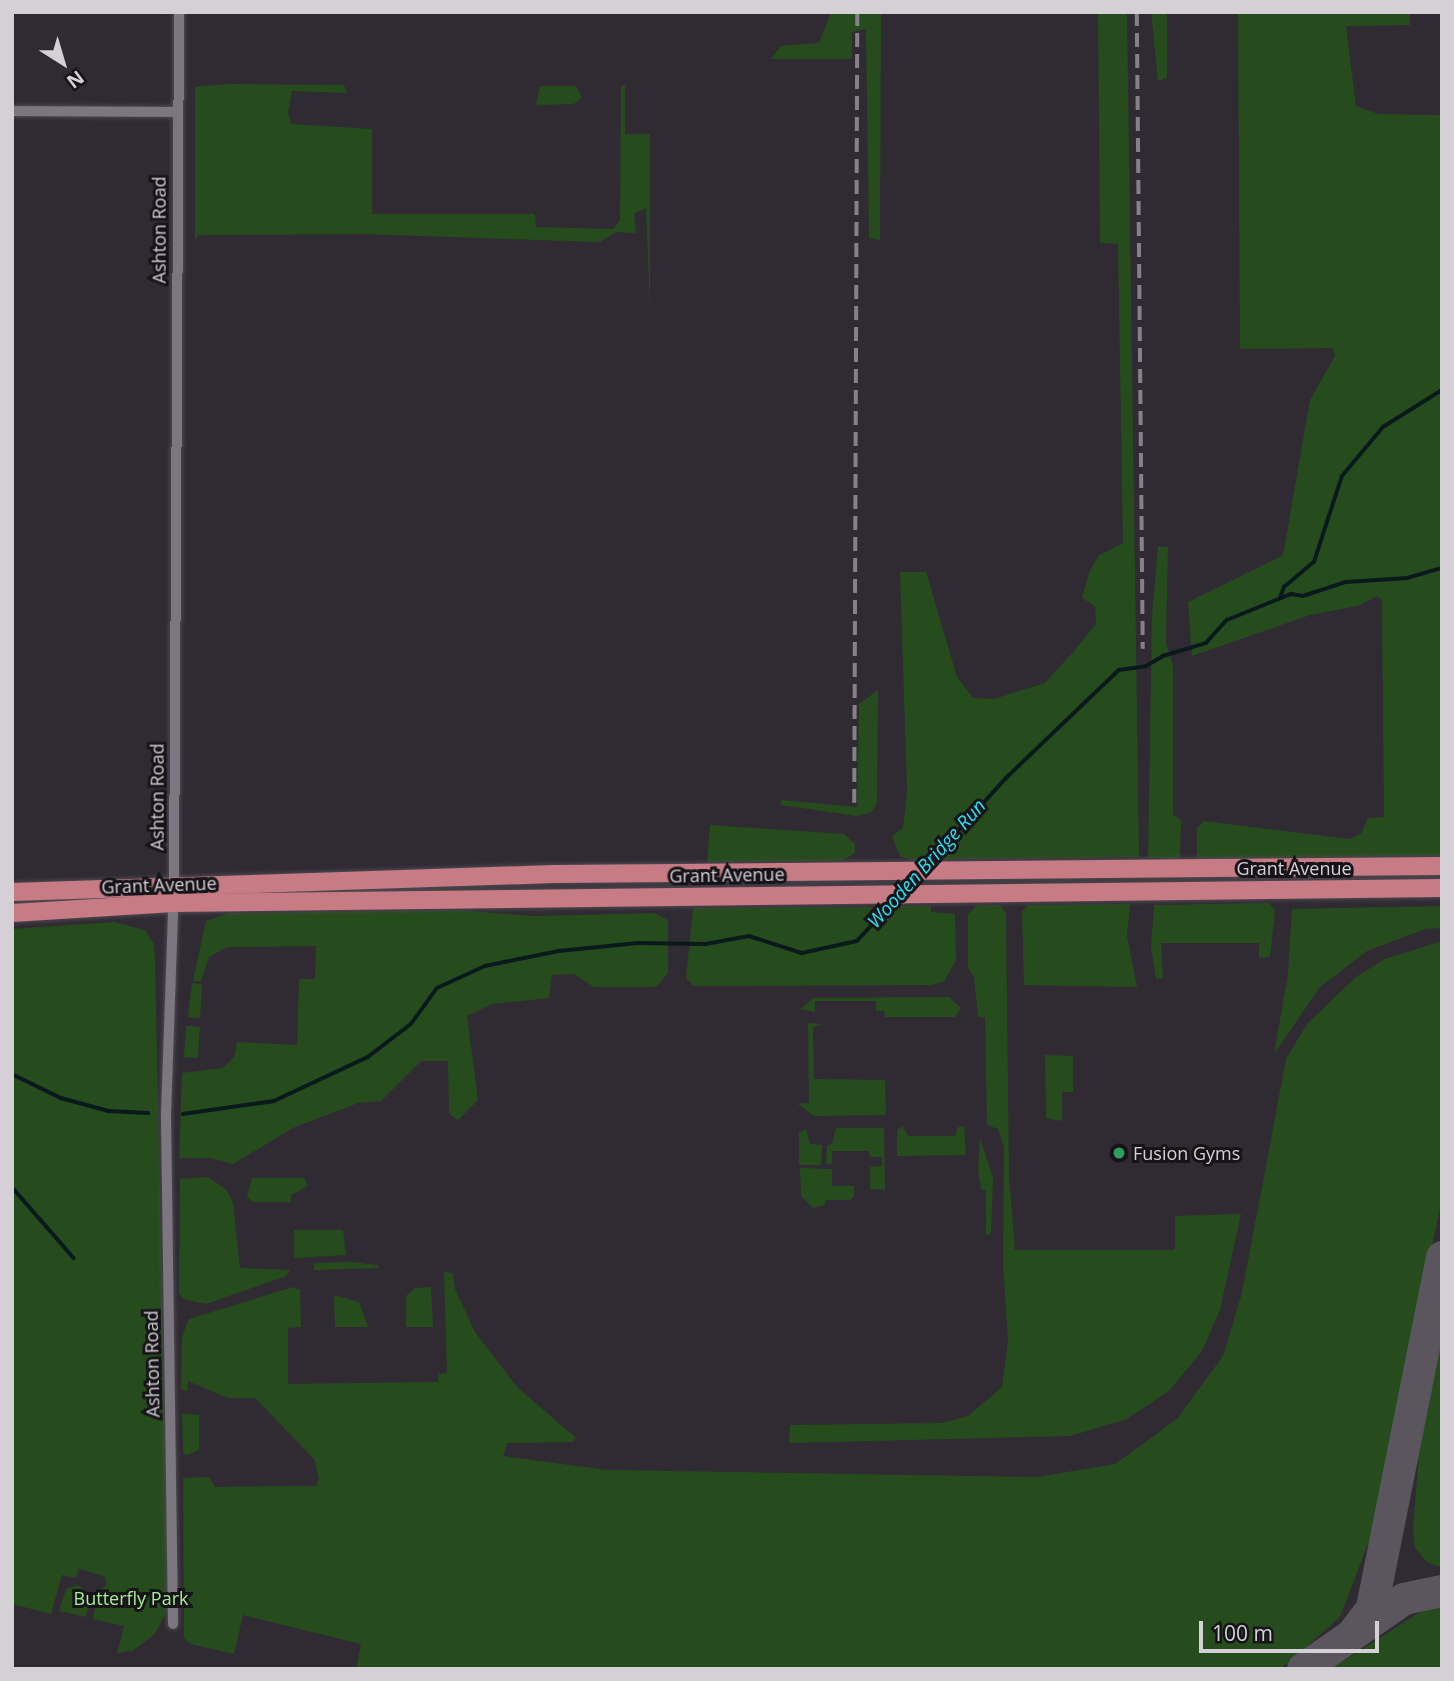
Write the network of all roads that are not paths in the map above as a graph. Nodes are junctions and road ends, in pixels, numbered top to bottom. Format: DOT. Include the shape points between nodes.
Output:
graph roads {
  1 [pos="178,12"];
  2 [pos="12,110"];
  3 [pos="177,112"];
  4 [pos="1442,866"];
  5 [pos="1111,869"];
  6 [pos="554,874"];
  7 [pos="174,884"];
  8 [pos="1442,888"];
  9 [pos="1015,891"];
  10 [pos="12,892"];
  11 [pos="555,898"];
  12 [pos="174,903"];
  13 [pos="12,913"];
  14 [pos="173,1624"];
  1 -- 3 [label="street, Ashton Road"];
  2 -- 3 [label="street"];
  3 -- 7 [label="street, Ashton Road"];
  4 -- 5 [label="main road, Grant Avenue"];
  5 -- 6 [label="main road, Grant Avenue"];
  5 -- 9 [label="main road" via="1073,882 1021,884"];
  6 -- 7 [label="main road, Grant Avenue"];
  6 -- 11 [label="main road"];
  7 -- 10 [label="main road, Grant Avenue"];
  7 -- 12 [label="street, Ashton Road"];
  8 -- 9 [label="main road, Grant Avenue"];
  9 -- 11 [label="main road, Grant Avenue"];
  11 -- 12 [label="main road, Grant Avenue"];
  12 -- 13 [label="main road, Grant Avenue"];
  12 -- 14 [label="street, Ashton Road" via="166,1114"];
}
